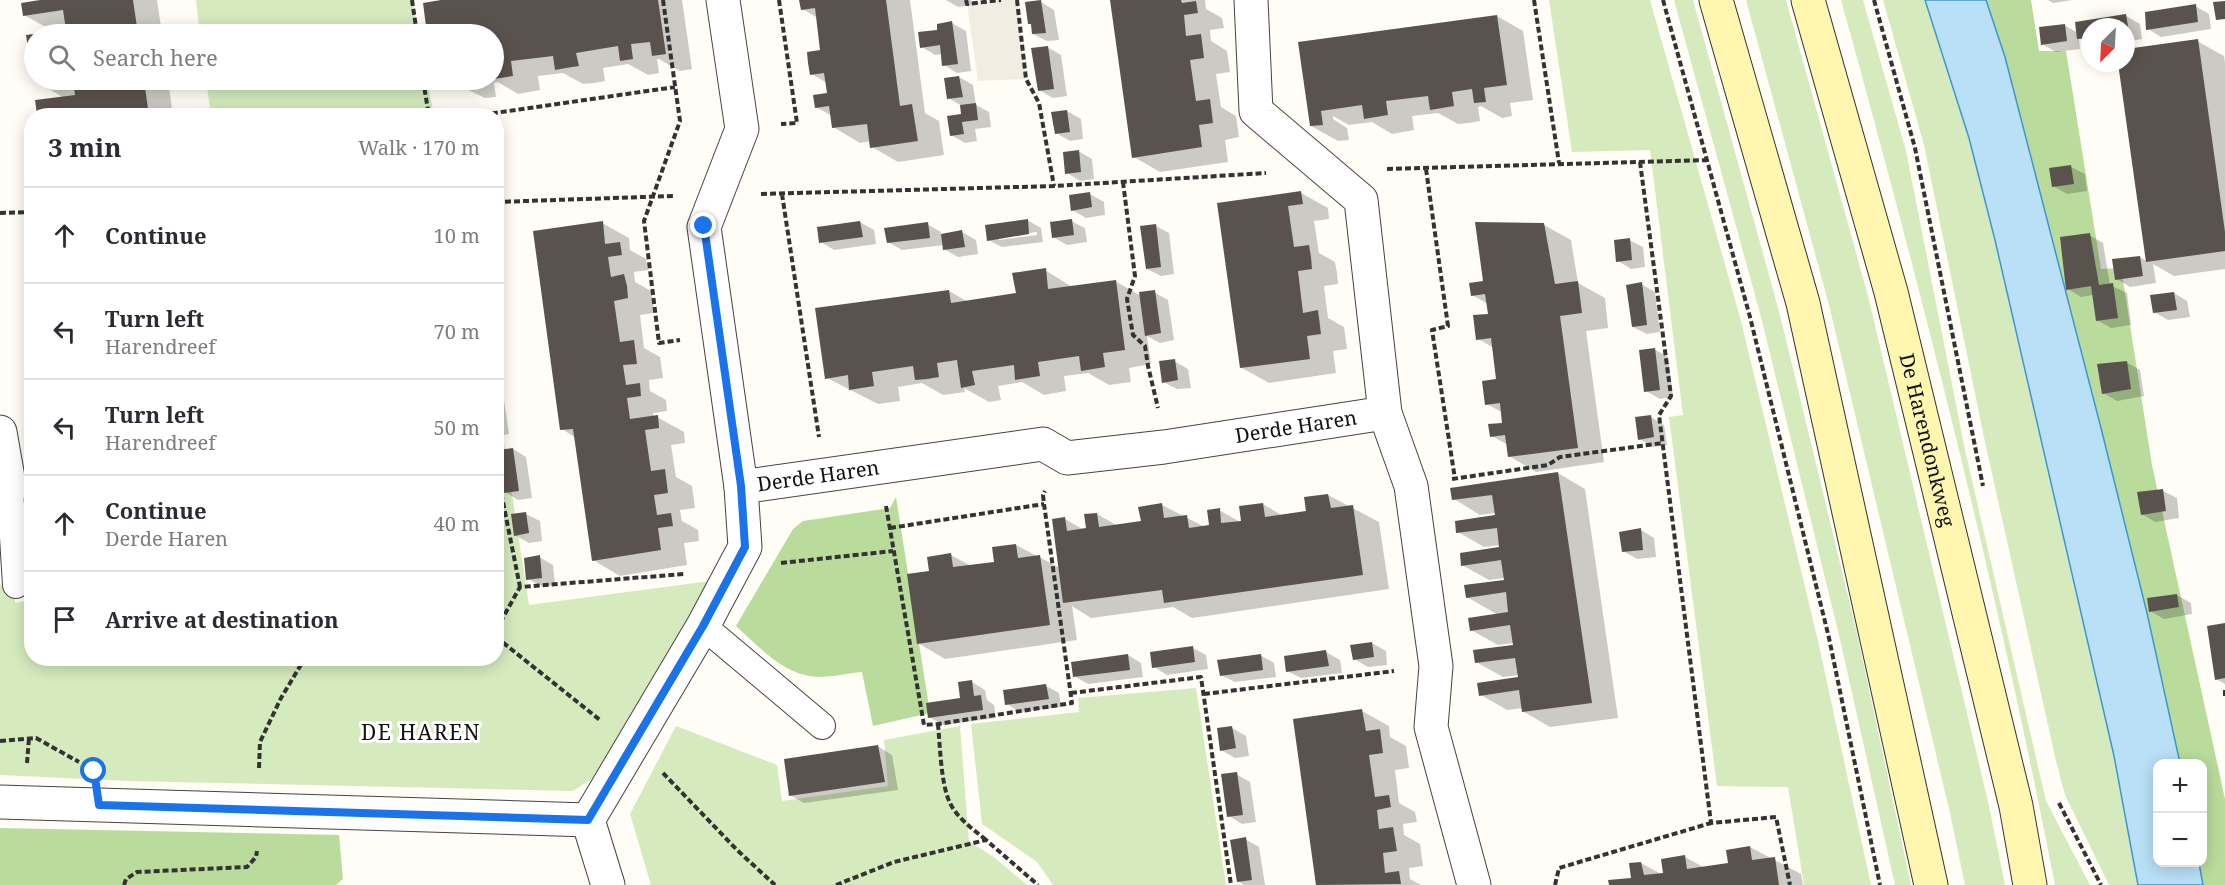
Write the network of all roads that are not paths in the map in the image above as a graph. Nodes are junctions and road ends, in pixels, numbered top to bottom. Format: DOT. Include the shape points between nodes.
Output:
graph roads {
  1 [pos="723,0"];
  2 [pos="1251,0"];
  3 [pos="1716,0"];
  4 [pos="1808,0"];
  5 [pos="1384,412"];
  6 [pos="0,432"];
  7 [pos="741,486"];
  8 [pos="5,490"];
  9 [pos="16,585"];
  10 [pos="703,626"];
  11 [pos="822,726"];
  12 [pos="0,802"];
  13 [pos="588,820"];
  14 [pos="608,885"];
  15 [pos="1474,885"];
  16 [pos="1931,885"];
  17 [pos="2030,885"];
  1 -- 7 [label="street, Derde Haren" via="742,129 704,226"];
  2 -- 5 [label="street, Derde Haren" via="1256,111 1361,200"];
  3 -- 16 [label="main road" via="1803,303"];
  4 -- 17 [label="main road, De Harendonkweg" via="1891,292 2016,807"];
  5 -- 7 [label="street, Derde Haren" via="1164,447 1067,458 1043,444"];
  5 -- 15 [label="street, Derde Haren" via="1411,486 1436,666 1431,727"];
  6 -- 8 [label="street"];
  7 -- 10 [label="street" via="745,547"];
  8 -- 9 [label="lane"];
  10 -- 11 [label="lane"];
  10 -- 13 [label="street"];
  12 -- 13 [label="street"];
  13 -- 14 [label="street"];
}
